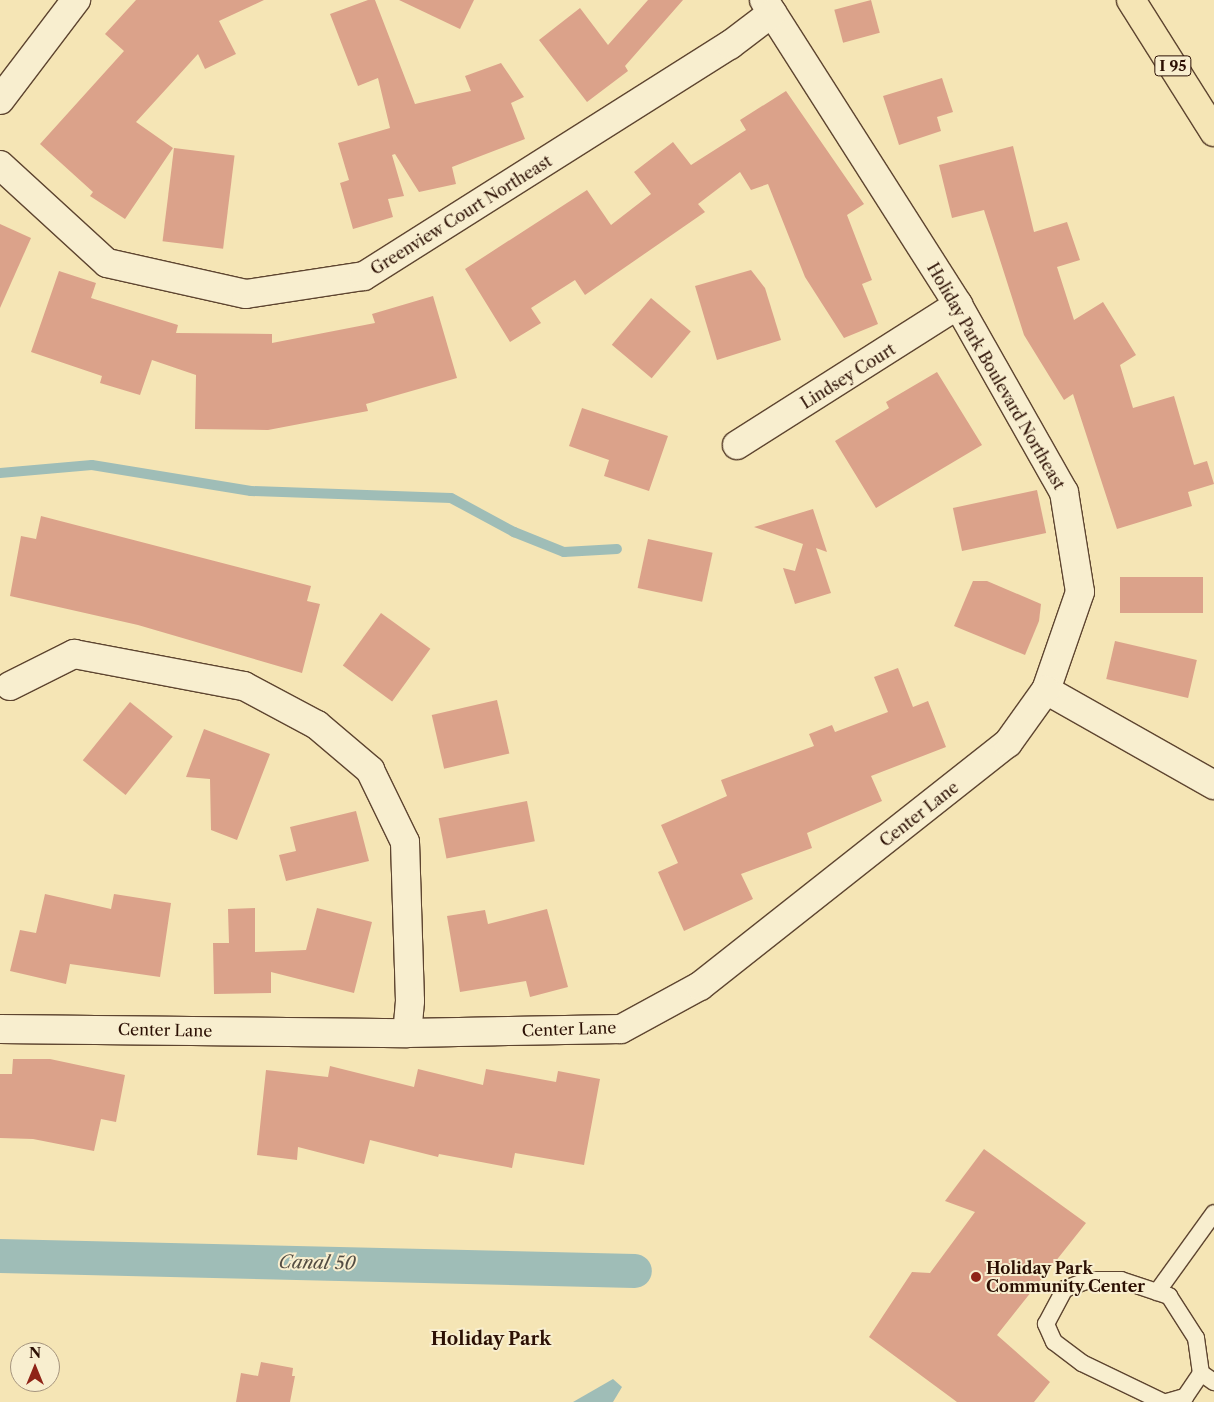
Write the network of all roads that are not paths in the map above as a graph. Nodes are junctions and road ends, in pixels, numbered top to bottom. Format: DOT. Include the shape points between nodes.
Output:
graph roads {
  1 [pos="76,0"];
  2 [pos="1131,0"];
  3 [pos="768,6"];
  4 [pos="0,100"];
  5 [pos="1214,132"];
  6 [pos="0,165"];
  7 [pos="958,305"];
  8 [pos="737,445"];
  9 [pos="10,686"];
  10 [pos="1046,690"];
  11 [pos="1214,785"];
  12 [pos="0,1029"];
  13 [pos="407,1033"];
  14 [pos="1214,1213"];
  15 [pos="1157,1292"];
  16 [pos="1207,1378"];
  17 [pos="1163,1402"];
  18 [pos="1167,1402"];
  1 -- 4 [label="street"];
  2 -- 5 [label="highway, I 95"];
  3 -- 6 [label="street, Greenview Court Northeast" via="730,45 364,276 246,294 107,263"];
  3 -- 7 [label="street, Holiday Park Boulevard Northeast"];
  7 -- 8 [label="street, Lindsey Court"];
  7 -- 10 [label="street, Holiday Park Boulevard Northeast" via="1064,492 1080,592"];
  9 -- 13 [label="street" via="74,654 244,686 317,725 370,770 405,842 410,1001"];
  10 -- 11 [label="street"];
  10 -- 13 [label="street, Center Lane" via="1008,743 700,986 639,1020 621,1029"];
  12 -- 13 [label="street, Center Lane"];
  14 -- 15 [label="lane"];
  15 -- 16 [label="lane" via="1169,1296 1196,1338"];
  15 -- 17 [label="lane" via="1121,1280 1090,1280 1065,1289 1046,1324 1054,1342 1082,1363"];
  16 -- 18 [label="lane" via="1185,1398"];
}
